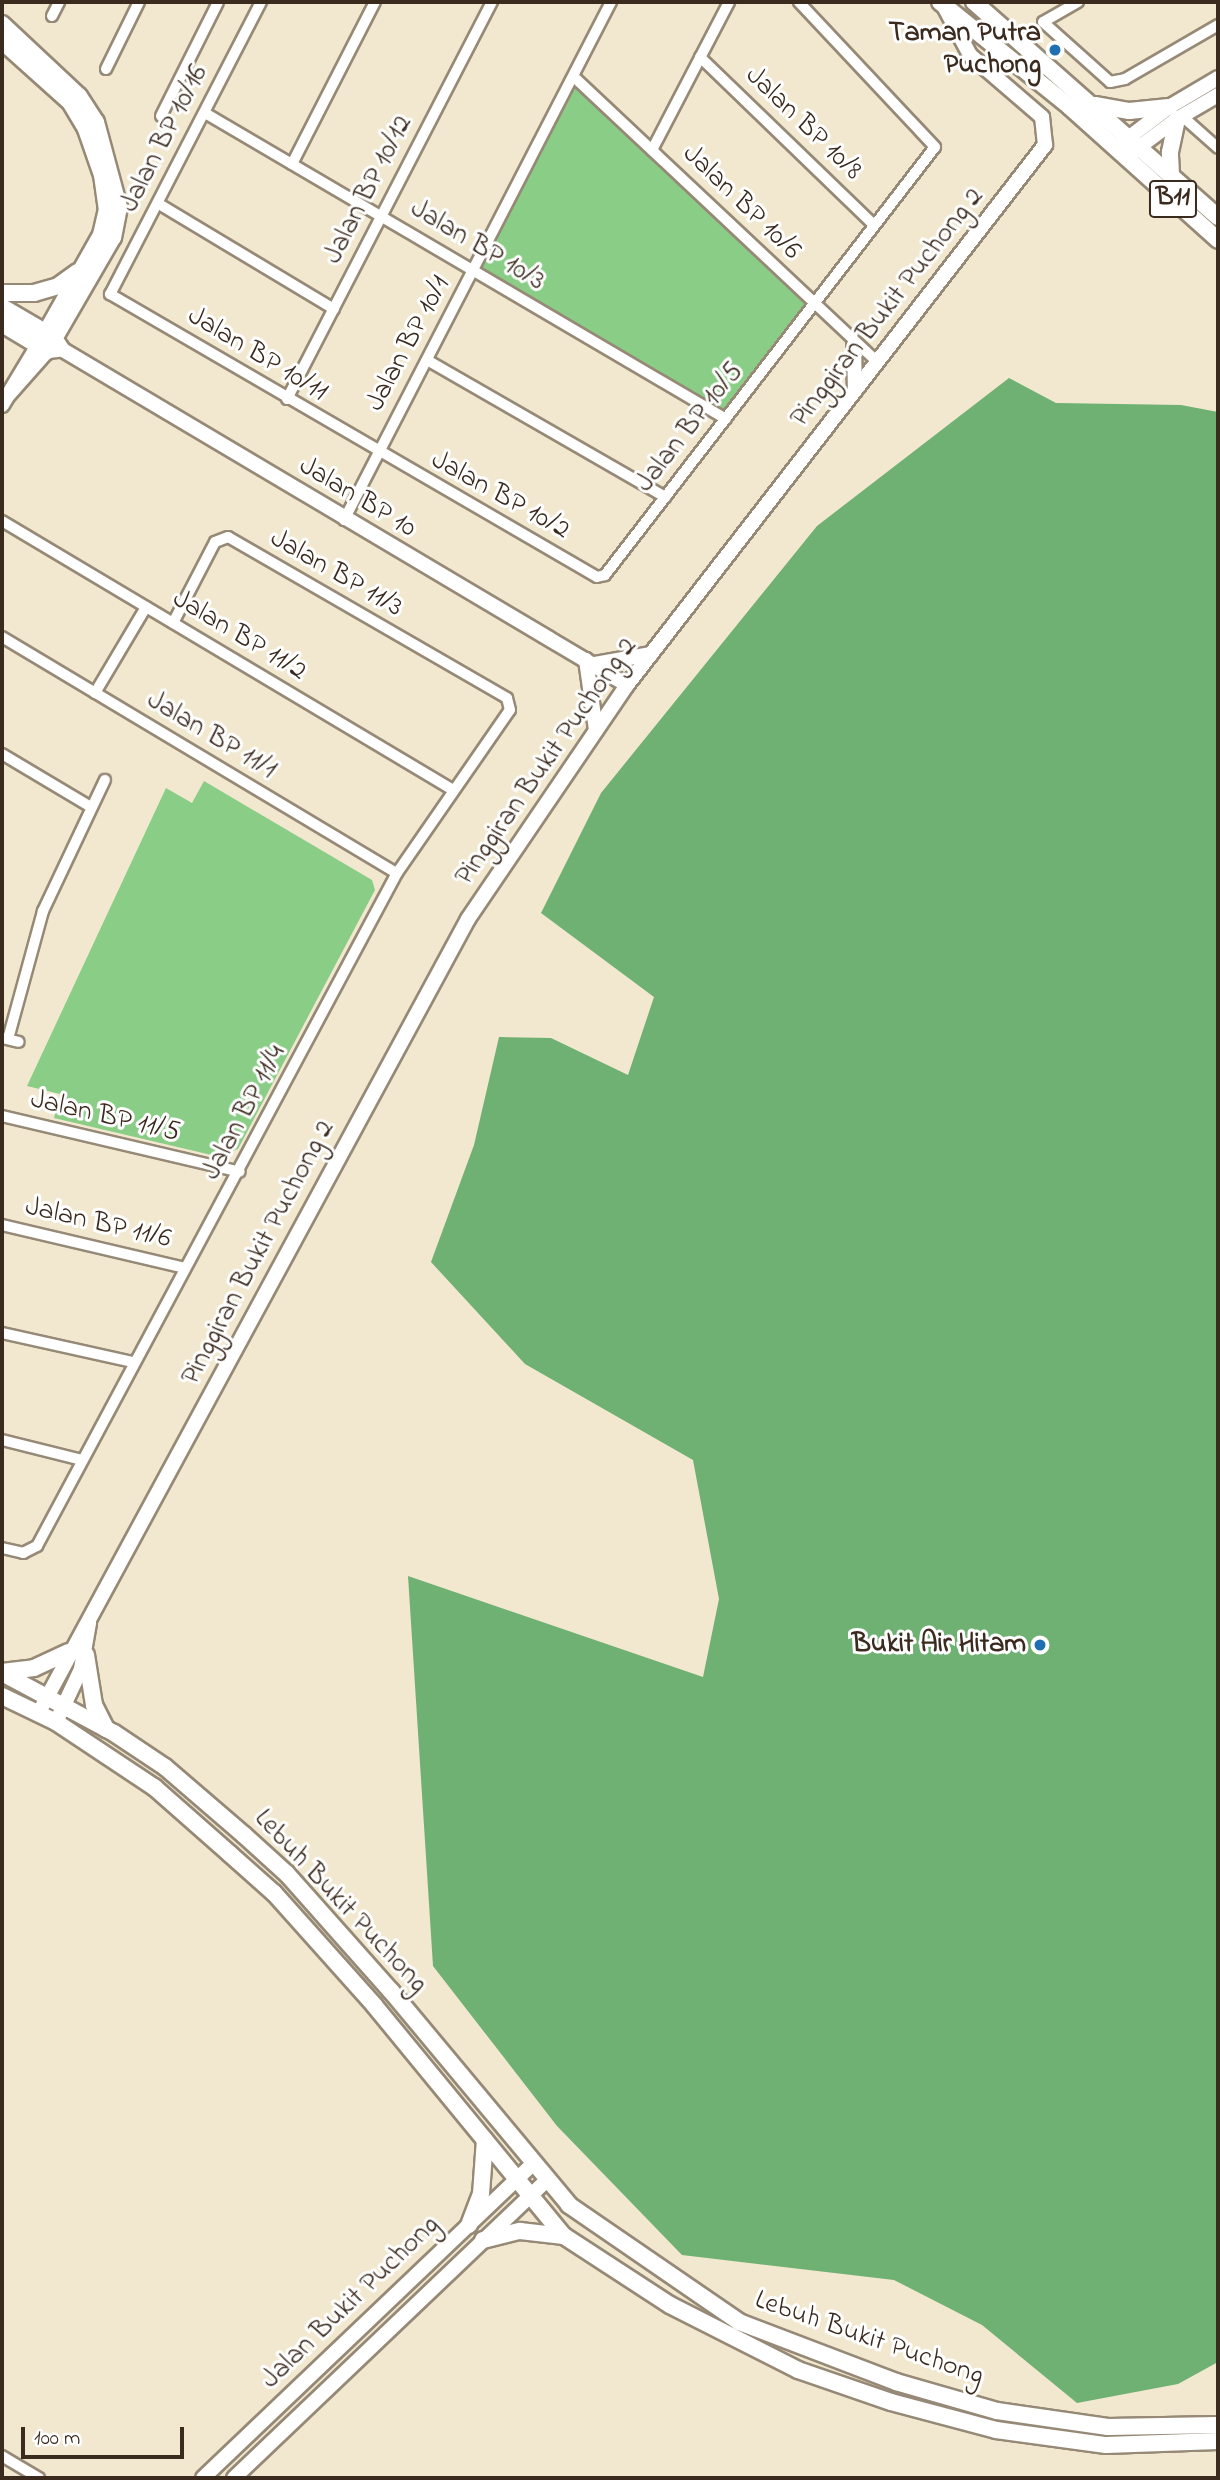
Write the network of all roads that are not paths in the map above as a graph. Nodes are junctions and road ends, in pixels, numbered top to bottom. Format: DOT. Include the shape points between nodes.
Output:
graph roads {
  1 [pos="59,2"];
  2 [pos="139,2"];
  3 [pos="218,2"];
  4 [pos="261,2"];
  5 [pos="375,2"];
  6 [pos="492,2"];
  7 [pos="611,2"];
  8 [pos="729,2"];
  9 [pos="799,2"];
  10 [pos="1078,2"];
  11 [pos="942,4"];
  12 [pos="980,5"];
  13 [pos="52,16"];
  14 [pos="2,24"];
  15 [pos="1218,25"];
  16 [pos="2,41"];
  17 [pos="700,57"];
  18 [pos="106,69"];
  19 [pos="574,77"];
  20 [pos="1218,78"];
  21 [pos="1218,94"];
  22 [pos="1093,104"];
  23 [pos="205,113"];
  24 [pos="1176,114"];
  25 [pos="161,116"];
  26 [pos="1134,141"];
  27 [pos="1218,148"];
  28 [pos="652,150"];
  29 [pos="1121,153"];
  30 [pos="292,164"];
  31 [pos="1171,174"];
  32 [pos="159,204"];
  33 [pos="382,216"];
  34 [pos="1218,217"];
  35 [pos="874,225"];
  36 [pos="1218,240"];
  37 [pos="84,267"];
  38 [pos="473,271"];
  39 [pos="2,293"];
  40 [pos="113,296"];
  41 [pos="815,305"];
  42 [pos="2,307"];
  43 [pos="334,309"];
  44 [pos="2,324"];
  45 [pos="50,343"];
  46 [pos="854,345"];
  47 [pos="427,360"];
  48 [pos="877,362"];
  49 [pos="854,392"];
  50 [pos="6,400"];
  51 [pos="287,400"];
  52 [pos="726,419"];
  53 [pos="377,453"];
  54 [pos="665,497"];
  55 [pos="344,520"];
  56 [pos="2,521"];
  57 [pos="601,577"];
  58 [pos="146,607"];
  59 [pos="173,623"];
  60 [pos="2,637"];
  61 [pos="651,654"];
  62 [pos="590,662"];
  63 [pos="627,685"];
  64 [pos="95,693"];
  65 [pos="510,704"];
  66 [pos="596,730"];
  67 [pos="2,754"];
  68 [pos="105,780"];
  69 [pos="453,790"];
  70 [pos="92,807"];
  71 [pos="397,873"];
  72 [pos="5,1039"];
  73 [pos="19,1042"];
  74 [pos="2,1116"];
  75 [pos="240,1172"];
  76 [pos="2,1225"];
  77 [pos="185,1268"];
  78 [pos="2,1333"];
  79 [pos="133,1362"];
  80 [pos="2,1440"];
  81 [pos="82,1460"];
  82 [pos="2,1548"];
  83 [pos="89,1622"];
  84 [pos="68,1652"];
  85 [pos="86,1655"];
  86 [pos="2,1673"];
  87 [pos="2,1696"];
  88 [pos="47,1697"];
  89 [pos="64,1706"];
  90 [pos="38,1713"];
  91 [pos="56,1722"];
  92 [pos="106,1730"];
  93 [pos="485,2140"];
  94 [pos="533,2164"];
  95 [pos="516,2180"];
  96 [pos="546,2181"];
  97 [pos="530,2196"];
  98 [pos="469,2224"];
  99 [pos="564,2236"];
  100 [pos="483,2240"];
  101 [pos="739,2322"];
  102 [pos="730,2337"];
  103 [pos="302,2383"];
  104 [pos="318,2398"];
  105 [pos="1218,2424"];
  106 [pos="1218,2441"];
  107 [pos="2,2456"];
  108 [pos="39,2478"];
  109 [pos="203,2478"];
  110 [pos="234,2478"];
  1 -- 13 [label="street"];
  2 -- 18 [label="street"];
  3 -- 25 [label="street"];
  4 -- 23 [label="street, Jalan BP 10/16"];
  5 -- 30 [label="street"];
  6 -- 33 [label="street, Jalan BP 10/12"];
  7 -- 19 [label="street, Jalan BP 10/1"];
  8 -- 17 [label="street"];
  9 -- 35 [label="street, Jalan BP 10/5" via="935,147"];
  10 -- 15 [label="street" via="1043,22 1110,82 1125,79"];
  11 -- 29 [label="main road, B11"];
  11 -- 48 [label="street, Pinggiran Bukit Puchong 2" via="970,54 1045,124 1045,145"];
  12 -- 22 [label="main road, B11"];
  14 -- 45 [label="main road" via="79,96 96,122 119,207 113,237"];
  16 -- 37 [label="main road" via="69,102 90,140 107,209 101,235"];
  17 -- 28 [label="street"];
  17 -- 35 [label="street, Jalan BP 10/8"];
  19 -- 28 [label="street, Jalan BP 10/6"];
  19 -- 38 [label="street, Jalan BP 10/1"];
  20 -- 24 [label="street"];
  21 -- 24 [label="street"];
  22 -- 24 [label="main road"];
  22 -- 26 [label="main road, B11"];
  23 -- 30 [label="street, Jalan BP 10/3"];
  23 -- 32 [label="street, Jalan BP 10/16"];
  24 -- 26 [label="street"];
  24 -- 27 [label="street"];
  24 -- 31 [label="main road"];
  26 -- 29 [label="street"];
  26 -- 31 [label="main road, B11"];
  28 -- 41 [label="street, Jalan BP 10/6"];
  29 -- 36 [label="main road, B11"];
  30 -- 33 [label="street, Jalan BP 10/3"];
  31 -- 34 [label="main road, B11"];
  32 -- 40 [label="street, Jalan BP 10/16" via="111,290"];
  32 -- 43 [label="street"];
  33 -- 38 [label="street, Jalan BP 10/3"];
  33 -- 43 [label="street, Jalan BP 10/12"];
  35 -- 41 [label="street, Jalan BP 10/5"];
  37 -- 39 [label="main road" via="58,286 22,295"];
  37 -- 45 [label="main road"];
  38 -- 47 [label="street, Jalan BP 10/1"];
  38 -- 52 [label="street, Jalan BP 10/3"];
  40 -- 51 [label="street, Jalan BP 10/11"];
  41 -- 46 [label="street, Jalan BP 10/6"];
  41 -- 52 [label="street, Jalan BP 10/5"];
  42 -- 45 [label="main road"];
  43 -- 51 [label="street, Jalan BP 10/12"];
  44 -- 45 [label="main road"];
  45 -- 50 [label="street"];
  45 -- 55 [label="street, Jalan BP 10"];
  46 -- 48 [label="street, Jalan BP 10/6"];
  46 -- 49 [label="street"];
  47 -- 53 [label="street, Jalan BP 10/1"];
  47 -- 54 [label="street"];
  48 -- 49 [label="street, Pinggiran Bukit Puchong 2"];
  49 -- 61 [label="street, Pinggiran Bukit Puchong 2"];
  51 -- 53 [label="street, Jalan BP 10/11"];
  52 -- 54 [label="street, Jalan BP 10/5"];
  53 -- 55 [label="street, Jalan BP 10/1"];
  53 -- 57 [label="street, Jalan BP 10/2"];
  54 -- 57 [label="street, Jalan BP 10/5"];
  55 -- 62 [label="street, Jalan BP 10"];
  56 -- 58 [label="street, Jalan BP 11/2"];
  58 -- 59 [label="street, Jalan BP 11/2"];
  58 -- 64 [label="street"];
  59 -- 65 [label="street, Jalan BP 11/3" via="215,542 228,537 507,698"];
  59 -- 69 [label="street, Jalan BP 11/2"];
  60 -- 64 [label="street, Jalan BP 11/1"];
  61 -- 62 [label="street"];
  61 -- 63 [label="street, Pinggiran Bukit Puchong 2"];
  62 -- 63 [label="street, Jalan BP 10"];
  62 -- 66 [label="street"];
  63 -- 66 [label="street, Pinggiran Bukit Puchong 2"];
  64 -- 71 [label="street, Jalan BP 11/1"];
  65 -- 69 [label="street, Jalan BP 11/4"];
  66 -- 83 [label="street, Pinggiran Bukit Puchong 2" via="468,919"];
  67 -- 70 [label="street"];
  68 -- 70 [label="street"];
  69 -- 71 [label="street, Jalan BP 11/4"];
  70 -- 72 [label="street" via="43,911"];
  71 -- 75 [label="street, Jalan BP 11/4"];
  72 -- 73 [label="street"];
  74 -- 75 [label="street, Jalan BP 11/5"];
  75 -- 77 [label="street, Jalan BP 11/4"];
  76 -- 77 [label="street, Jalan BP 11/6"];
  77 -- 79 [label="street, Jalan BP 11/4"];
  78 -- 79 [label="street"];
  79 -- 81 [label="street, Jalan BP 11/4"];
  80 -- 81 [label="street"];
  81 -- 82 [label="street, Jalan BP 11/4" via="31,1552"];
  83 -- 84 [label="street, Pinggiran Bukit Puchong 2"];
  83 -- 85 [label="street, Pinggiran Bukit Puchong 2"];
  84 -- 86 [label="main road" via="34,1668"];
  84 -- 88 [label="street, Pinggiran Bukit Puchong 2"];
  85 -- 89 [label="street, Pinggiran Bukit Puchong 2"];
  85 -- 92 [label="main road" via="94,1705"];
  86 -- 88 [label="main road, Lebuh Bukit Puchong"];
  87 -- 90 [label="main road, Lebuh Bukit Puchong"];
  88 -- 89 [label="main road, Lebuh Bukit Puchong"];
  88 -- 90 [label="street, Pinggiran Bukit Puchong 2"];
  89 -- 91 [label="street, Pinggiran Bukit Puchong 2"];
  89 -- 92 [label="main road, Lebuh Bukit Puchong"];
  90 -- 91 [label="main road, Lebuh Bukit Puchong"];
  91 -- 93 [label="main road, Lebuh Bukit Puchong" via="154,1787 274,1893"];
  92 -- 94 [label="main road, Lebuh Bukit Puchong" via="165,1767 287,1874 433,2040"];
  93 -- 95 [label="main road, Lebuh Bukit Puchong"];
  93 -- 98 [label="main road" via="481,2194"];
  94 -- 95 [label="street, Jalan Bukit Puchong"];
  94 -- 96 [label="main road, Lebuh Bukit Puchong"];
  95 -- 97 [label="main road, Lebuh Bukit Puchong"];
  95 -- 98 [label="street, Jalan Bukit Puchong"];
  96 -- 97 [label="street, Jalan Bukit Puchong"];
  96 -- 101 [label="main road, Lebuh Bukit Puchong" via="584,2217"];
  97 -- 99 [label="main road, Lebuh Bukit Puchong"];
  97 -- 100 [label="street, Jalan Bukit Puchong"];
  98 -- 103 [label="street, Jalan Bukit Puchong"];
  99 -- 100 [label="main road" via="520,2231"];
  99 -- 102 [label="main road, Lebuh Bukit Puchong"];
  100 -- 104 [label="street, Jalan Bukit Puchong"];
  101 -- 102 [label="main road"];
  101 -- 105 [label="main road, Lebuh Bukit Puchong" via="896,2382 997,2411 1108,2427"];
  102 -- 106 [label="main road, Lebuh Bukit Puchong" via="799,2370 891,2402 996,2430 1106,2445"];
  103 -- 104 [label="street"];
  103 -- 109 [label="street, Jalan Bukit Puchong"];
  104 -- 110 [label="street, Jalan Bukit Puchong"];
  107 -- 108 [label="street"];
}
